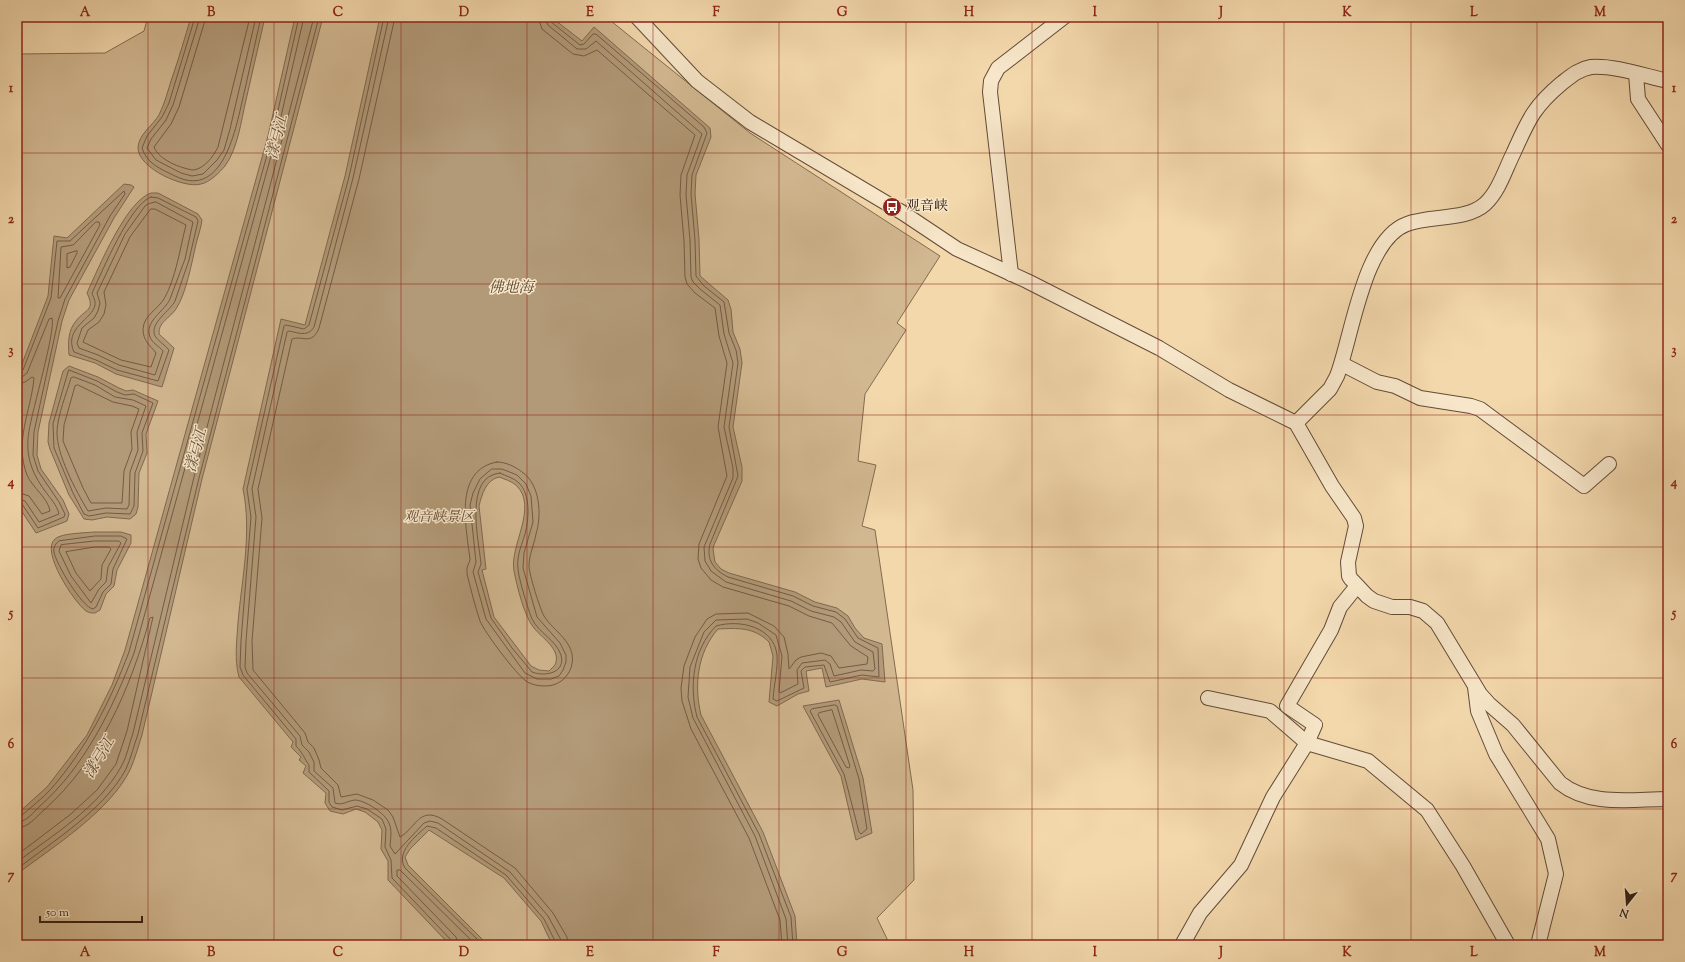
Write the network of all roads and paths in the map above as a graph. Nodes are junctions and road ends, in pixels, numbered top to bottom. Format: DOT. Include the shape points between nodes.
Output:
graph roads {
  1 [pos="637,17"];
  2 [pos="1064,17"];
  3 [pos="1636,74"];
  4 [pos="1668,81"];
  5 [pos="1668,145"];
  6 [pos="1011,274"];
  7 [pos="1342,364"];
  8 [pos="1296,423"];
  9 [pos="1609,464"];
  10 [pos="1357,586"];
  11 [pos="1475,686"];
  12 [pos="1208,698"];
  13 [pos="1306,743"];
  14 [pos="1668,799"];
  15 [pos="1182,945"];
  16 [pos="1508,945"];
  17 [pos="1538,945"];
  1 -- 6 [label="street" via="697,81 750,122 903,213 957,249"];
  2 -- 6 [label="street" via="998,68 991,81 990,92"];
  3 -- 4 [label="street"];
  3 -- 5 [label="street" via="1638,99"];
  3 -- 7 [label="street" via="1604,67 1576,71 1534,109 1498,186 1484,204 1468,213 1407,223 1392,234 1372,265 1361,293"];
  6 -- 8 [label="street" via="1159,348 1229,390"];
  7 -- 8 [label="street" via="1330,388"];
  7 -- 9 [label="street" via="1377,382 1395,386 1420,398 1480,409 1584,486"];
  8 -- 10 [label="street" via="1332,486 1354,518 1356,526 1348,562 1349,576"];
  10 -- 11 [label="street" via="1374,601 1392,607 1410,606 1423,611 1437,624"];
  10 -- 13 [label="street" via="1340,607 1331,630 1287,706 1315,725"];
  11 -- 14 [label="street" via="1489,704 1514,725 1560,783 1573,792 1597,799"];
  11 -- 17 [label="street" via="1478,710 1496,754 1548,839 1552,852 1556,879"];
  12 -- 13 [label="street" via="1270,711"];
  13 -- 15 [label="street" via="1273,797 1242,866 1200,913"];
  13 -- 16 [label="street" via="1368,761 1427,810 1463,866"];
}
